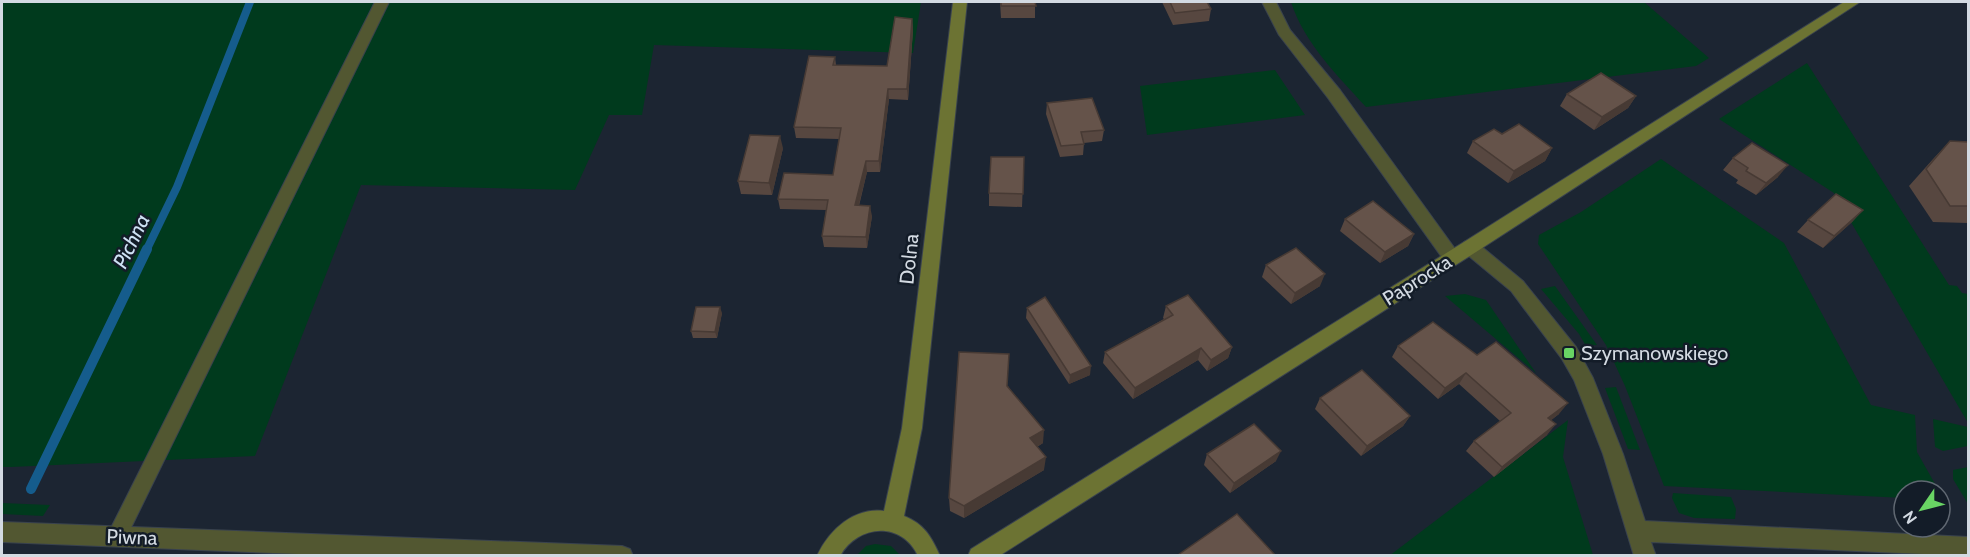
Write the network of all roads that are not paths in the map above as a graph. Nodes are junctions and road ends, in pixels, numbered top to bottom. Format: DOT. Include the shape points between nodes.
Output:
graph roads {
  1 [pos="382,2"];
  2 [pos="960,2"];
  3 [pos="1269,2"];
  4 [pos="1853,2"];
  5 [pos="1470,247"];
  6 [pos="1452,258"];
  7 [pos="893,520"];
  8 [pos="1637,531"];
  9 [pos="2,532"];
  10 [pos="117,536"];
  11 [pos="1968,547"];
  12 [pos="622,555"];
  13 [pos="828,555"];
  14 [pos="929,555"];
  15 [pos="979,555"];
  16 [pos="1645,555"];
  1 -- 10 [label="lane"];
  2 -- 7 [label="street, Dolna" via="912,428"];
  3 -- 6 [label="street" via="1284,32 1334,94"];
  4 -- 5 [label="street, Paprocka"];
  5 -- 6 [label="street, Paprocka"];
  5 -- 8 [label="street" via="1517,286 1569,353 1613,454"];
  6 -- 15 [label="street, Paprocka"];
  7 -- 13 [label="street" via="875,519 858,524 843,533"];
  7 -- 14 [label="street" via="919,536"];
  8 -- 11 [label="street"];
  8 -- 16 [label="street"];
  9 -- 10 [label="street, Piwna"];
  10 -- 12 [label="street, Piwna"];
}
